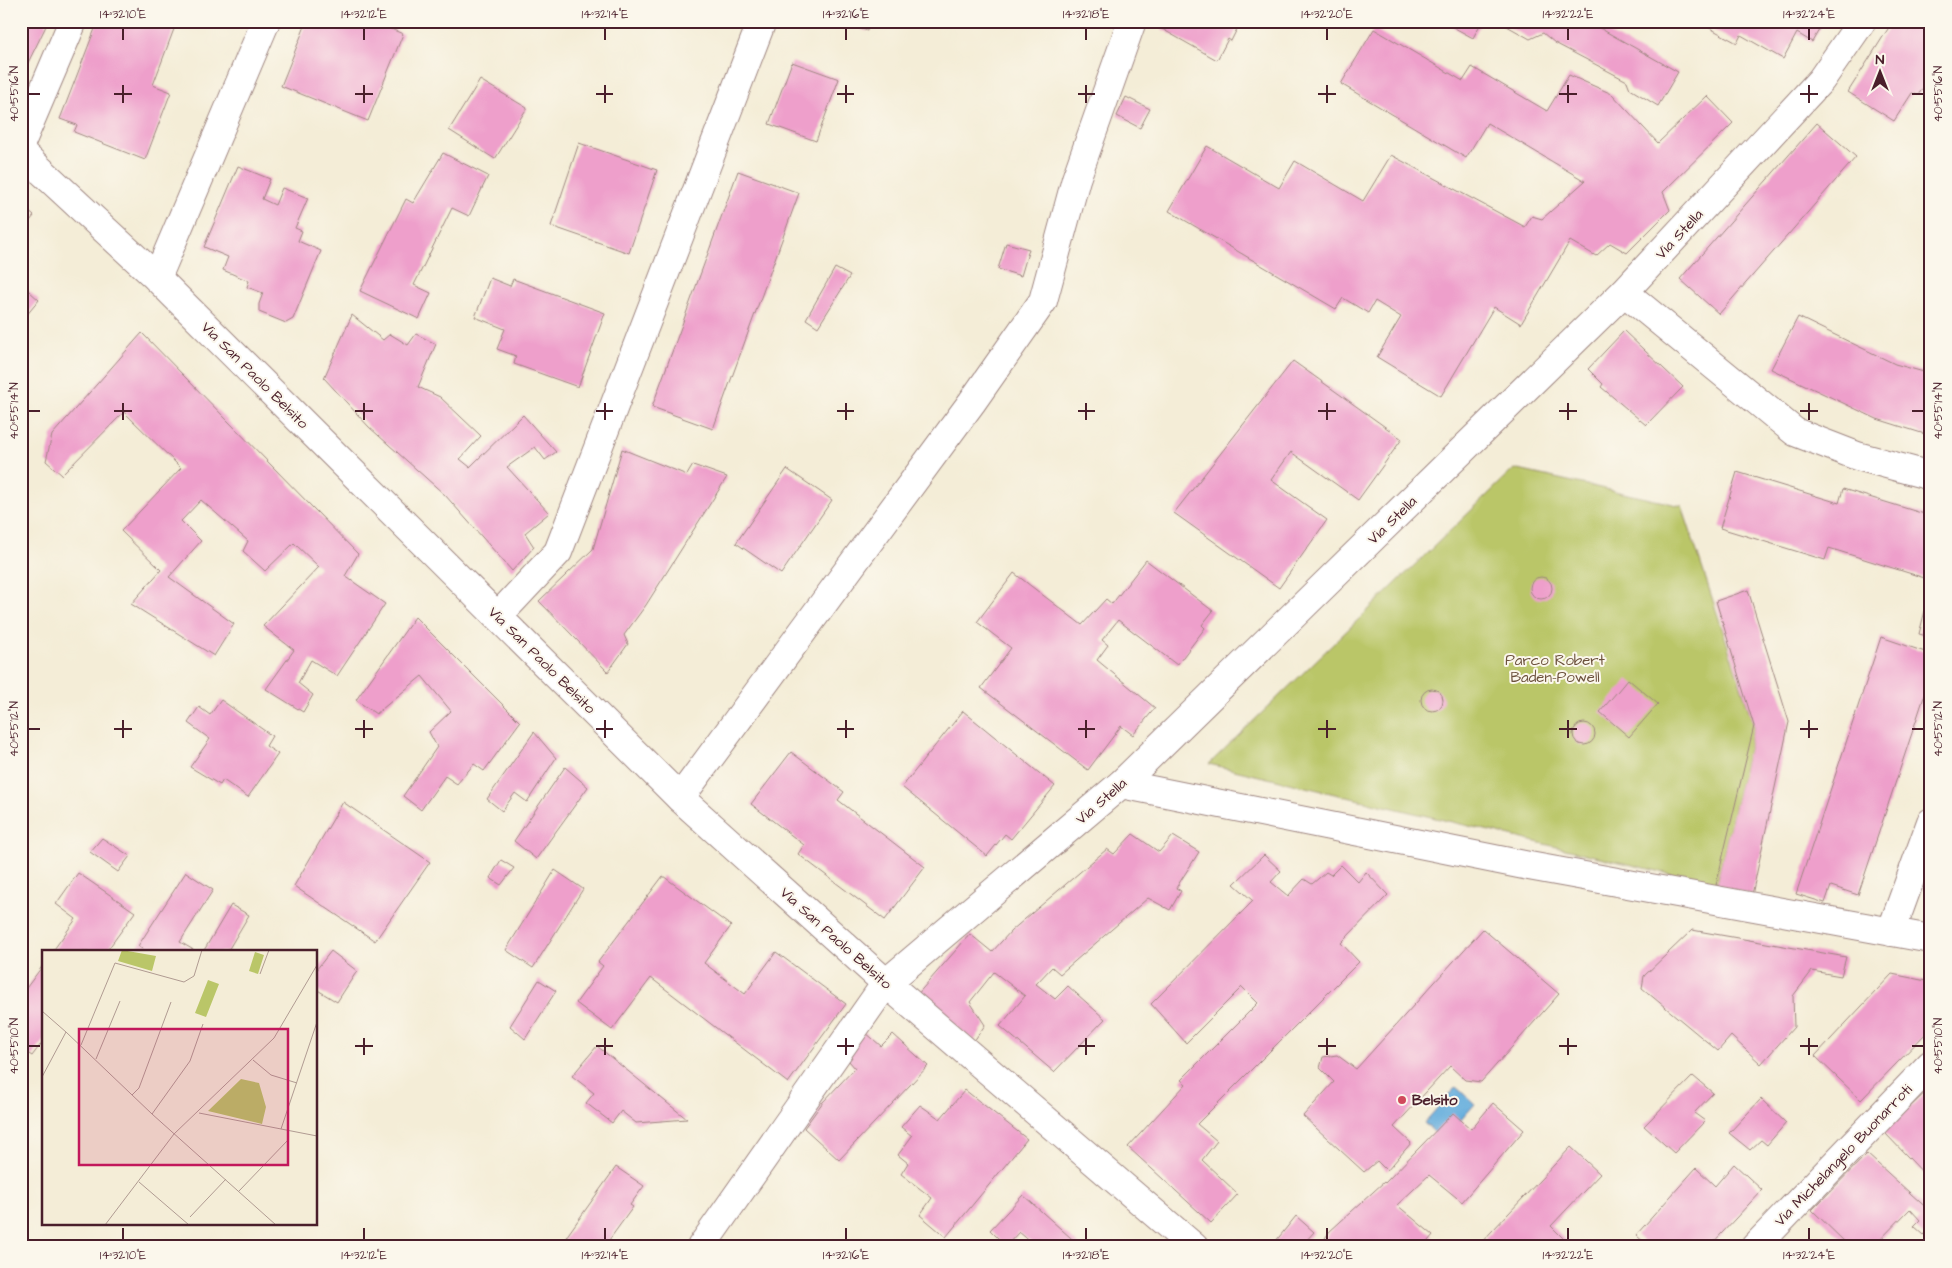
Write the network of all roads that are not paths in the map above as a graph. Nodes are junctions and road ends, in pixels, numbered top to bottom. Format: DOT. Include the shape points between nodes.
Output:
graph roads {
  1 [pos="73,21"];
  2 [pos="266,21"];
  3 [pos="762,21"];
  4 [pos="1132,21"];
  5 [pos="1862,21"];
  6 [pos="21,143"];
  7 [pos="21,152"];
  8 [pos="157,278"];
  9 [pos="1624,292"];
  10 [pos="1931,476"];
  11 [pos="498,616"];
  12 [pos="1121,784"];
  13 [pos="680,798"];
  14 [pos="1931,822"];
  15 [pos="1891,932"];
  16 [pos="1931,939"];
  17 [pos="886,983"];
  18 [pos="1931,1064"];
  19 [pos="701,1247"];
  20 [pos="1194,1247"];
  21 [pos="1755,1247"];
  1 -- 6 [label="street"];
  2 -- 8 [label="street"];
  3 -- 11 [label="street" via="558,552"];
  4 -- 13 [label="street" via="1076,178 1043,301"];
  5 -- 9 [label="street, Via Stella" via="1821,80"];
  7 -- 8 [label="street, Via San Paolo Belsito"];
  8 -- 11 [label="street, Via San Paolo Belsito"];
  9 -- 10 [label="street" via="1795,432 1858,456"];
  9 -- 12 [label="street, Via Stella"];
  11 -- 13 [label="street, Via San Paolo Belsito"];
  12 -- 15 [label="street" via="1529,866"];
  12 -- 17 [label="street, Via Stella"];
  13 -- 17 [label="street, Via San Paolo Belsito"];
  14 -- 15 [label="street"];
  15 -- 16 [label="street"];
  17 -- 19 [label="street, Via Stella"];
  17 -- 20 [label="street, Via San Paolo Belsito"];
  18 -- 21 [label="street, Via Michelangelo Buonarroti"];
}
